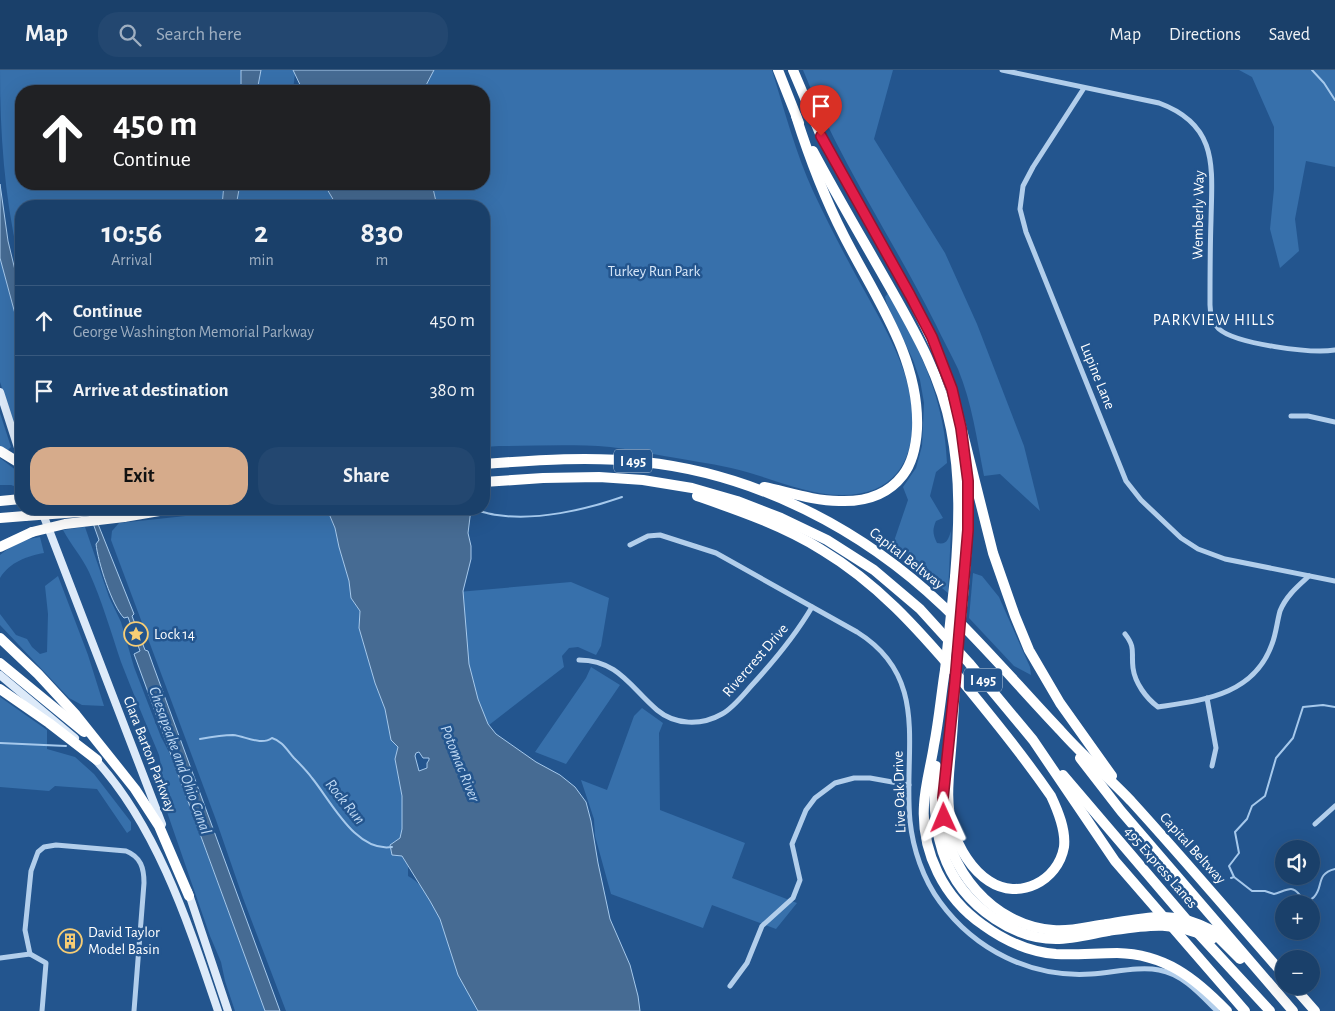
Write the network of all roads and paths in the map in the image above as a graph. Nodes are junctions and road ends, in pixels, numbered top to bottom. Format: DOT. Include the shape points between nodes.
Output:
graph roads {
  1 [pos="778,70"];
  2 [pos="793,70"];
  3 [pos="1002,70"];
  4 [pos="1084,88"];
  5 [pos="796,116"];
  6 [pos="1335,350"];
  7 [pos="0,392"];
  8 [pos="1291,416"];
  9 [pos="1335,422"];
  10 [pos="961,428"];
  11 [pos="15,438"];
  12 [pos="1,453"];
  13 [pos="15,461"];
  14 [pos="490,464"];
  15 [pos="697,471"];
  16 [pos="626,479"];
  17 [pos="490,482"];
  18 [pos="15,500"];
  19 [pos="0,501"];
  20 [pos="43,515"];
  21 [pos="49,515"];
  22 [pos="108,515"];
  23 [pos="0,518"];
  24 [pos="32,532"];
  25 [pos="0,539"];
  26 [pos="630,545"];
  27 [pos="0,547"];
  28 [pos="1309,576"];
  29 [pos="1335,581"];
  30 [pos="812,606"];
  31 [pos="1125,634"];
  32 [pos="0,638"];
  33 [pos="579,660"];
  34 [pos="0,663"];
  35 [pos="945,670"];
  36 [pos="0,675"];
  37 [pos="955,682"];
  38 [pos="0,689"];
  39 [pos="1208,698"];
  40 [pos="1062,733"];
  41 [pos="1033,740"];
  42 [pos="96,760"];
  43 [pos="1212,766"];
  44 [pos="118,767"];
  45 [pos="909,785"];
  46 [pos="1129,799"];
  47 [pos="1335,806"];
  48 [pos="1315,824"];
  49 [pos="190,896"];
  50 [pos="1108,927"];
  51 [pos="1197,932"];
  52 [pos="1212,934"];
  53 [pos="30,954"];
  54 [pos="0,958"];
  55 [pos="1275,965"];
  56 [pos="730,986"];
  57 [pos="1302,995"];
  58 [pos="42,1011"];
  59 [pos="134,1011"];
  60 [pos="218,1011"];
  61 [pos="228,1011"];
  62 [pos="1217,1011"];
  63 [pos="1227,1011"];
  64 [pos="1245,1011"];
  65 [pos="1270,1011"];
  66 [pos="1277,1011"];
  67 [pos="1285,1011"];
  68 [pos="1293,1011"];
  69 [pos="1315,1011"];
  1 -- 5 [label="highway"];
  2 -- 10 [label="highway" via="821,136 932,337 952,389"];
  3 -- 4 [label="street, Wemberly Way"];
  4 -- 6 [label="street, Wemberly Way" via="1164,105 1184,116 1198,129 1209,154 1212,173 1210,310 1218,328 1231,336 1277,346 1312,351"];
  4 -- 28 [label="street, Lupine Lane" via="1026,178 1020,208 1026,232 1126,481 1181,538 1198,549 1225,559"];
  5 -- 15 [label="highway" via="832,211 891,324 906,361 916,406 914,451 907,470 892,486 877,495 857,500 829,501"];
  5 -- 35 [label="highway, bridge" via="822,169 917,335 942,395 951,429 958,483 959,531"];
  7 -- 11 [label="main road"];
  8 -- 9 [label="street"];
  10 -- 37 [label="highway, bridge" via="969,505"];
  10 -- 46 [label="highway" via="995,560 1029,650 1060,703"];
  12 -- 13 [label="highway"];
  14 -- 15 [label="highway, Capital Beltway / I 495" via="568,458 645,462"];
  15 -- 40 [label="highway, Capital Beltway / I 495" via="792,503 837,526 885,557 948,610"];
  16 -- 17 [label="highway, Capital Beltway / I 495" via="570,477"];
  16 -- 37 [label="highway" via="663,486 716,503 799,537 844,564 892,602 1000,726 1051,796 1062,827 1064,845 1053,872 1033,886 1014,890 990,882 967,858 953,829 948,798"];
  16 -- 41 [label="highway, Capital Beltway / I 495" via="664,482 737,501 806,530 852,555 920,609"];
  18 -- 19 [label="highway"];
  20 -- 49 [label="main road, Clara Barton Parkway"];
  21 -- 23 [label="highway, bridge"];
  22 -- 24 [label="highway, bridge"];
  24 -- 25 [label="highway"];
  24 -- 27 [label="highway"];
  26 -- 30 [label="street, Live Oak Drive" via="654,535 695,545 726,558"];
  28 -- 29 [label="street, Lupine Lane"];
  28 -- 39 [label="street" via="1285,600 1273,642 1258,670 1243,684"];
  30 -- 33 [label="street, Rivercrest Drive" via="775,660 730,708 710,720 687,722 669,717 656,709 619,673 596,662"];
  30 -- 45 [label="street, Live Oak Drive" via="862,635 883,653 898,674 908,710"];
  31 -- 39 [label="street" via="1133,649 1135,677 1149,700 1158,706"];
  32 -- 44 [label="highway" via="71,709"];
  34 -- 44 [label="highway" via="77,726"];
  35 -- 50 [label="highway" via="933,805 942,853 954,878 982,911 1020,932 1055,939"];
  35 -- 63 [label="highway" via="924,821 934,865 949,892 977,921 1000,937 1023,947 1047,953 1117,953 1156,959 1184,972"];
  36 -- 42 [label="main road" via="59,723"];
  37 -- 50 [label="highway" via="943,798 947,837 955,860 991,905 1014,919 1053,930"];
  38 -- 42 [label="highway"];
  39 -- 43 [label="street" via="1216,748"];
  40 -- 46 [label="highway, Capital Beltway / I 495"];
  40 -- 68 [label="highway, 495 Express Lanes" via="1121,811"];
  41 -- 51 [label="highway, 495 Express Lanes"];
  41 -- 64 [label="highway, Capital Beltway / I 495" via="1114,862"];
  42 -- 60 [label="main road" via="139,821 180,902"];
  44 -- 49 [label="highway" via="159,826"];
  45 -- 56 [label="street" via="854,778 835,783 815,798 806,810 792,844 800,880 793,898 762,926 747,963"];
  45 -- 62 [label="street, Live Oak Drive" via="911,832 926,878 948,912 984,945 1020,964 1048,972 1081,975 1158,970 1170,973 1187,983"];
  46 -- 55 [label="highway, Capital Beltway / I 495"];
  47 -- 48 [label="street"];
  49 -- 61 [label="main road, Clara Barton Parkway"];
  50 -- 51 [label="highway, bridge" via="1151,924"];
  50 -- 52 [label="highway, bridge" via="1164,916 1198,923"];
  51 -- 52 [label="highway, bridge"];
  51 -- 65 [label="highway, 495 Express Lanes"];
  52 -- 66 [label="highway"];
  52 -- 67 [label="highway" via="1235,953"];
  53 -- 54 [label="street"];
  53 -- 58 [label="street" via="46,963"];
  53 -- 59 [label="street" via="26,930 31,871 38,852 56,845 134,854 144,872 144,884"];
  57 -- 69 [label="highway"];
}
